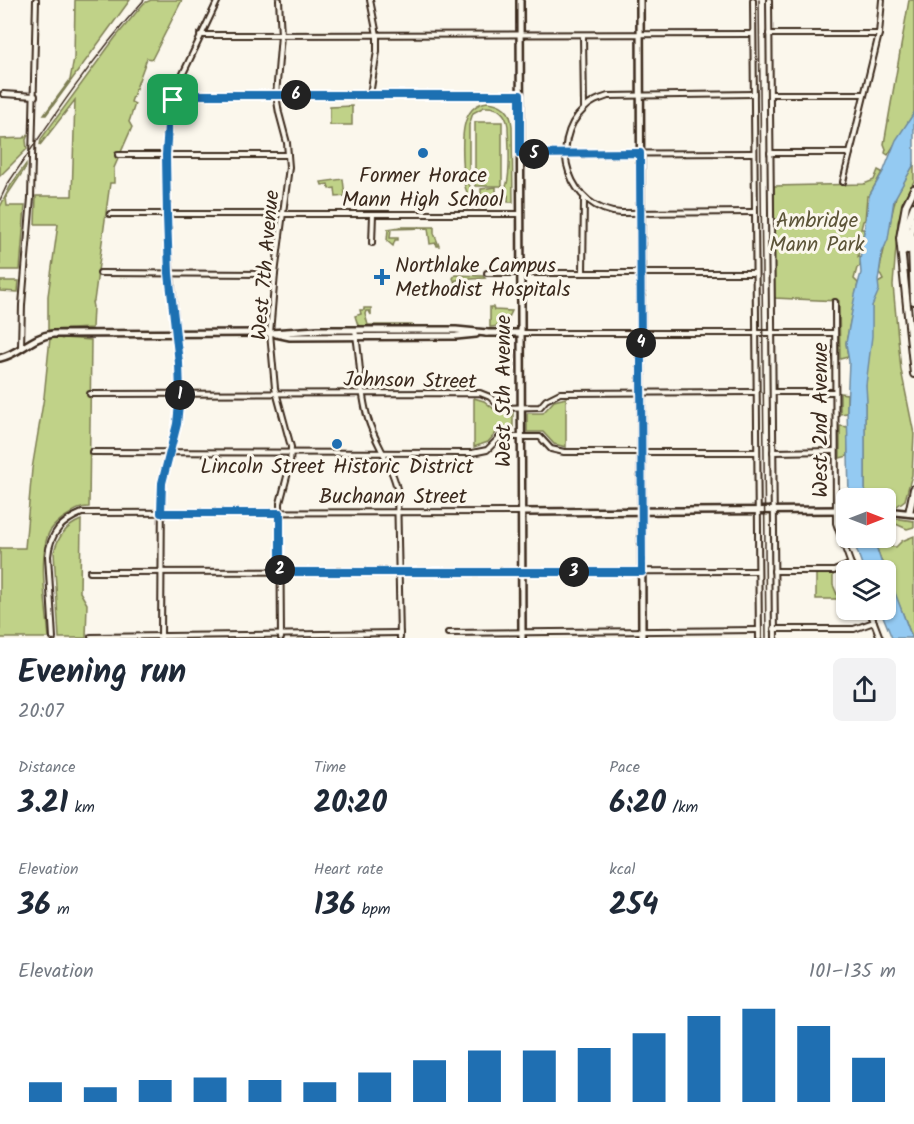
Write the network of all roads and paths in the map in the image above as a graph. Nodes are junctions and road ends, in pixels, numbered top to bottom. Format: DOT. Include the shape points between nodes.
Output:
graph roads {
  1 [pos="36,0"];
  2 [pos="218,0"];
  3 [pos="279,0"];
  4 [pos="370,0"];
  5 [pos="520,0"];
  6 [pos="640,0"];
  7 [pos="753,0"];
  8 [pos="769,0"];
  9 [pos="882,0"];
  10 [pos="769,33"];
  11 [pos="640,34"];
  12 [pos="753,34"];
  13 [pos="879,34"];
  14 [pos="200,35"];
  15 [pos="281,35"];
  16 [pos="377,35"];
  17 [pos="520,35"];
  18 [pos="583,35"];
  19 [pos="3,94"];
  20 [pos="640,94"];
  21 [pos="754,94"];
  22 [pos="770,94"];
  23 [pos="864,94"];
  24 [pos="175,95"];
  25 [pos="276,95"];
  26 [pos="370,95"];
  27 [pos="520,95"];
  28 [pos="34,96"];
  29 [pos="584,109"];
  30 [pos="640,153"];
  31 [pos="754,153"];
  32 [pos="771,153"];
  33 [pos="850,153"];
  34 [pos="520,154"];
  35 [pos="567,154"];
  36 [pos="118,155"];
  37 [pos="166,155"];
  38 [pos="288,155"];
  39 [pos="843,182"];
  40 [pos="914,189"];
  41 [pos="584,199"];
  42 [pos="914,206"];
  43 [pos="755,212"];
  44 [pos="641,213"];
  45 [pos="110,214"];
  46 [pos="283,214"];
  47 [pos="373,214"];
  48 [pos="520,214"];
  49 [pos="167,215"];
  50 [pos="914,219"];
  51 [pos="914,238"];
  52 [pos="372,243"];
  53 [pos="100,273"];
  54 [pos="169,273"];
  55 [pos="487,273"];
  56 [pos="520,273"];
  57 [pos="583,273"];
  58 [pos="641,273"];
  59 [pos="755,273"];
  60 [pos="275,274"];
  61 [pos="912,280"];
  62 [pos="904,281"];
  63 [pos="914,301"];
  64 [pos="835,302"];
  65 [pos="176,333"];
  66 [pos="270,333"];
  67 [pos="356,333"];
  68 [pos="520,333"];
  69 [pos="641,333"];
  70 [pos="756,333"];
  71 [pos="772,333"];
  72 [pos="835,333"];
  73 [pos="21,347"];
  74 [pos="0,358"];
  75 [pos="914,374"];
  76 [pos="641,392"];
  77 [pos="756,392"];
  78 [pos="773,392"];
  79 [pos="835,392"];
  80 [pos="90,394"];
  81 [pos="180,394"];
  82 [pos="276,394"];
  83 [pos="362,394"];
  84 [pos="520,408"];
  85 [pos="520,437"];
  86 [pos="835,451"];
  87 [pos="92,452"];
  88 [pos="641,452"];
  89 [pos="757,452"];
  90 [pos="773,452"];
  91 [pos="169,453"];
  92 [pos="291,453"];
  93 [pos="384,453"];
  94 [pos="838,488"];
  95 [pos="914,489"];
  96 [pos="757,511"];
  97 [pos="774,511"];
  98 [pos="399,512"];
  99 [pos="520,512"];
  100 [pos="641,512"];
  101 [pos="836,512"];
  102 [pos="896,512"];
  103 [pos="161,513"];
  104 [pos="280,513"];
  105 [pos="911,514"];
  106 [pos="836,570"];
  107 [pos="758,571"];
  108 [pos="90,572"];
  109 [pos="161,572"];
  110 [pos="280,572"];
  111 [pos="399,572"];
  112 [pos="521,572"];
  113 [pos="642,572"];
  114 [pos="774,572"];
  115 [pos="874,622"];
  116 [pos="774,629"];
  117 [pos="759,630"];
  118 [pos="448,633"];
  119 [pos="522,635"];
  120 [pos="642,635"];
  121 [pos="281,636"];
  122 [pos="400,636"];
  123 [pos="91,637"];
  124 [pos="161,637"];
  125 [pos="53,638"];
  126 [pos="759,638"];
  127 [pos="774,638"];
  128 [pos="880,638"];
  1 -- 28 [label="street"];
  2 -- 14 [label="street"];
  3 -- 15 [label="street, West 7th Avenue"];
  4 -- 16 [label="street"];
  5 -- 17 [label="main road, West 5th Avenue"];
  6 -- 11 [label="main road"];
  7 -- 12 [label="street"];
  8 -- 10 [label="street"];
  9 -- 13 [label="street"];
  10 -- 13 [label="street"];
  10 -- 22 [label="street"];
  11 -- 12 [label="street"];
  11 -- 18 [label="street"];
  11 -- 20 [label="main road"];
  12 -- 21 [label="street"];
  13 -- 23 [label="street"];
  14 -- 15 [label="street"];
  14 -- 24 [label="street"];
  15 -- 16 [label="street"];
  15 -- 25 [label="street, West 7th Avenue"];
  16 -- 17 [label="street"];
  16 -- 26 [label="street"];
  17 -- 18 [label="street"];
  17 -- 27 [label="main road, West 5th Avenue"];
  18 -- 29 [label="street"];
  19 -- 28 [label="street"];
  20 -- 21 [label="street"];
  20 -- 29 [label="street" via="608,96"];
  20 -- 30 [label="main road"];
  21 -- 31 [label="street"];
  22 -- 23 [label="street"];
  22 -- 32 [label="street"];
  23 -- 33 [label="street"];
  24 -- 25 [label="street"];
  24 -- 37 [label="street"];
  25 -- 26 [label="street"];
  25 -- 38 [label="street, West 7th Avenue"];
  26 -- 27 [label="street"];
  27 -- 34 [label="main road, West 5th Avenue"];
  28 -- 73 [label="street"];
  29 -- 35 [label="street" via="572,126"];
  30 -- 31 [label="street"];
  30 -- 35 [label="street"];
  30 -- 44 [label="main road"];
  31 -- 43 [label="street"];
  32 -- 33 [label="street"];
  32 -- 71 [label="street"];
  33 -- 39 [label="street"];
  34 -- 35 [label="street"];
  34 -- 48 [label="main road, West 5th Avenue"];
  35 -- 41 [label="street" via="570,178"];
  36 -- 37 [label="street"];
  37 -- 38 [label="street"];
  37 -- 49 [label="street"];
  38 -- 46 [label="street, West 7th Avenue"];
  40 -- 62 [label="highway" via="906,205 900,238"];
  41 -- 44 [label="street" via="605,211"];
  41 -- 57 [label="street"];
  42 -- 62 [label="highway" via="905,237"];
  43 -- 44 [label="street"];
  43 -- 59 [label="street"];
  44 -- 58 [label="main road"];
  45 -- 49 [label="street"];
  46 -- 47 [label="street"];
  46 -- 49 [label="street"];
  46 -- 60 [label="street, West 7th Avenue"];
  47 -- 48 [label="street"];
  47 -- 52 [label="street"];
  48 -- 56 [label="main road, West 5th Avenue"];
  49 -- 54 [label="street"];
  50 -- 61 [label="highway" via="908,255"];
  51 -- 61 [label="highway"];
  53 -- 54 [label="street"];
  54 -- 60 [label="street"];
  54 -- 65 [label="street"];
  55 -- 56 [label="street"];
  56 -- 57 [label="street"];
  56 -- 68 [label="main road, West 5th Avenue"];
  57 -- 58 [label="street"];
  58 -- 59 [label="street"];
  58 -- 69 [label="main road"];
  59 -- 70 [label="street"];
  60 -- 66 [label="street, West 7th Avenue"];
  61 -- 63 [label="highway"];
  62 -- 75 [label="highway"];
  64 -- 72 [label="street, West 2nd Avenue"];
  65 -- 66 [label="main road"];
  65 -- 73 [label="main road" via="49,335"];
  65 -- 81 [label="street"];
  66 -- 67 [label="main road" via="290,337"];
  66 -- 82 [label="street, West 7th Avenue"];
  67 -- 68 [label="main road"];
  67 -- 83 [label="street"];
  68 -- 69 [label="street"];
  68 -- 84 [label="main road, West 5th Avenue"];
  69 -- 70 [label="street"];
  69 -- 76 [label="main road"];
  70 -- 71 [label="street"];
  70 -- 77 [label="street"];
  71 -- 72 [label="street"];
  71 -- 78 [label="street"];
  72 -- 79 [label="street, West 2nd Avenue"];
  73 -- 74 [label="main road"];
  76 -- 77 [label="street"];
  76 -- 84 [label="street" via="560,393 538,408"];
  76 -- 88 [label="main road"];
  77 -- 89 [label="street"];
  78 -- 79 [label="street"];
  78 -- 90 [label="street"];
  79 -- 86 [label="street, West 2nd Avenue"];
  80 -- 81 [label="street, Johnson Street"];
  81 -- 82 [label="street, Johnson Street"];
  81 -- 91 [label="street"];
  82 -- 83 [label="street, Johnson Street"];
  82 -- 92 [label="street, West 7th Avenue"];
  83 -- 84 [label="street, Johnson Street" via="480,393 501,408"];
  83 -- 93 [label="street" via="369,423"];
  84 -- 85 [label="main road, West 5th Avenue"];
  85 -- 88 [label="street" via="540,437 551,449 564,452"];
  85 -- 93 [label="street" via="500,437 487,450 472,453"];
  85 -- 99 [label="main road, West 5th Avenue"];
  86 -- 90 [label="street"];
  86 -- 94 [label="street, West 2nd Avenue"];
  87 -- 91 [label="street"];
  88 -- 89 [label="street"];
  88 -- 100 [label="main road"];
  89 -- 96 [label="street"];
  90 -- 97 [label="street"];
  91 -- 92 [label="street"];
  91 -- 103 [label="street"];
  92 -- 93 [label="street"];
  92 -- 104 [label="street, West 7th Avenue"];
  93 -- 98 [label="street" via="396,482"];
  95 -- 105 [label="highway"];
  96 -- 97 [label="main road, Buchanan Street"];
  96 -- 100 [label="main road, Buchanan Street"];
  96 -- 107 [label="street"];
  97 -- 101 [label="main road, Buchanan Street"];
  97 -- 114 [label="street"];
  98 -- 99 [label="street, Buchanan Street"];
  98 -- 104 [label="street, Buchanan Street"];
  98 -- 111 [label="street"];
  99 -- 100 [label="main road, Buchanan Street"];
  99 -- 112 [label="main road, West 5th Avenue"];
  100 -- 113 [label="main road"];
  102 -- 105 [label="main road"];
  103 -- 104 [label="street, Buchanan Street"];
  103 -- 109 [label="street"];
  103 -- 125 [label="street, Buchanan Street" via="84,513 59,526 48,552"];
  104 -- 110 [label="street, West 7th Avenue"];
  106 -- 114 [label="street"];
  107 -- 113 [label="street"];
  107 -- 117 [label="street"];
  108 -- 109 [label="street"];
  109 -- 110 [label="street"];
  109 -- 124 [label="street"];
  110 -- 111 [label="street"];
  110 -- 121 [label="street, West 7th Avenue"];
  111 -- 112 [label="street"];
  111 -- 122 [label="street"];
  112 -- 113 [label="street"];
  112 -- 119 [label="main road, West 5th Avenue"];
  113 -- 120 [label="main road"];
  114 -- 116 [label="street"];
  115 -- 116 [label="street" via="854,629"];
  115 -- 128 [label="street"];
  116 -- 127 [label="street"];
  117 -- 120 [label="street"];
  117 -- 126 [label="street"];
  118 -- 119 [label="street"];
  119 -- 120 [label="street"];
  121 -- 122 [label="street"];
  121 -- 124 [label="street"];
  123 -- 124 [label="street"];
}
